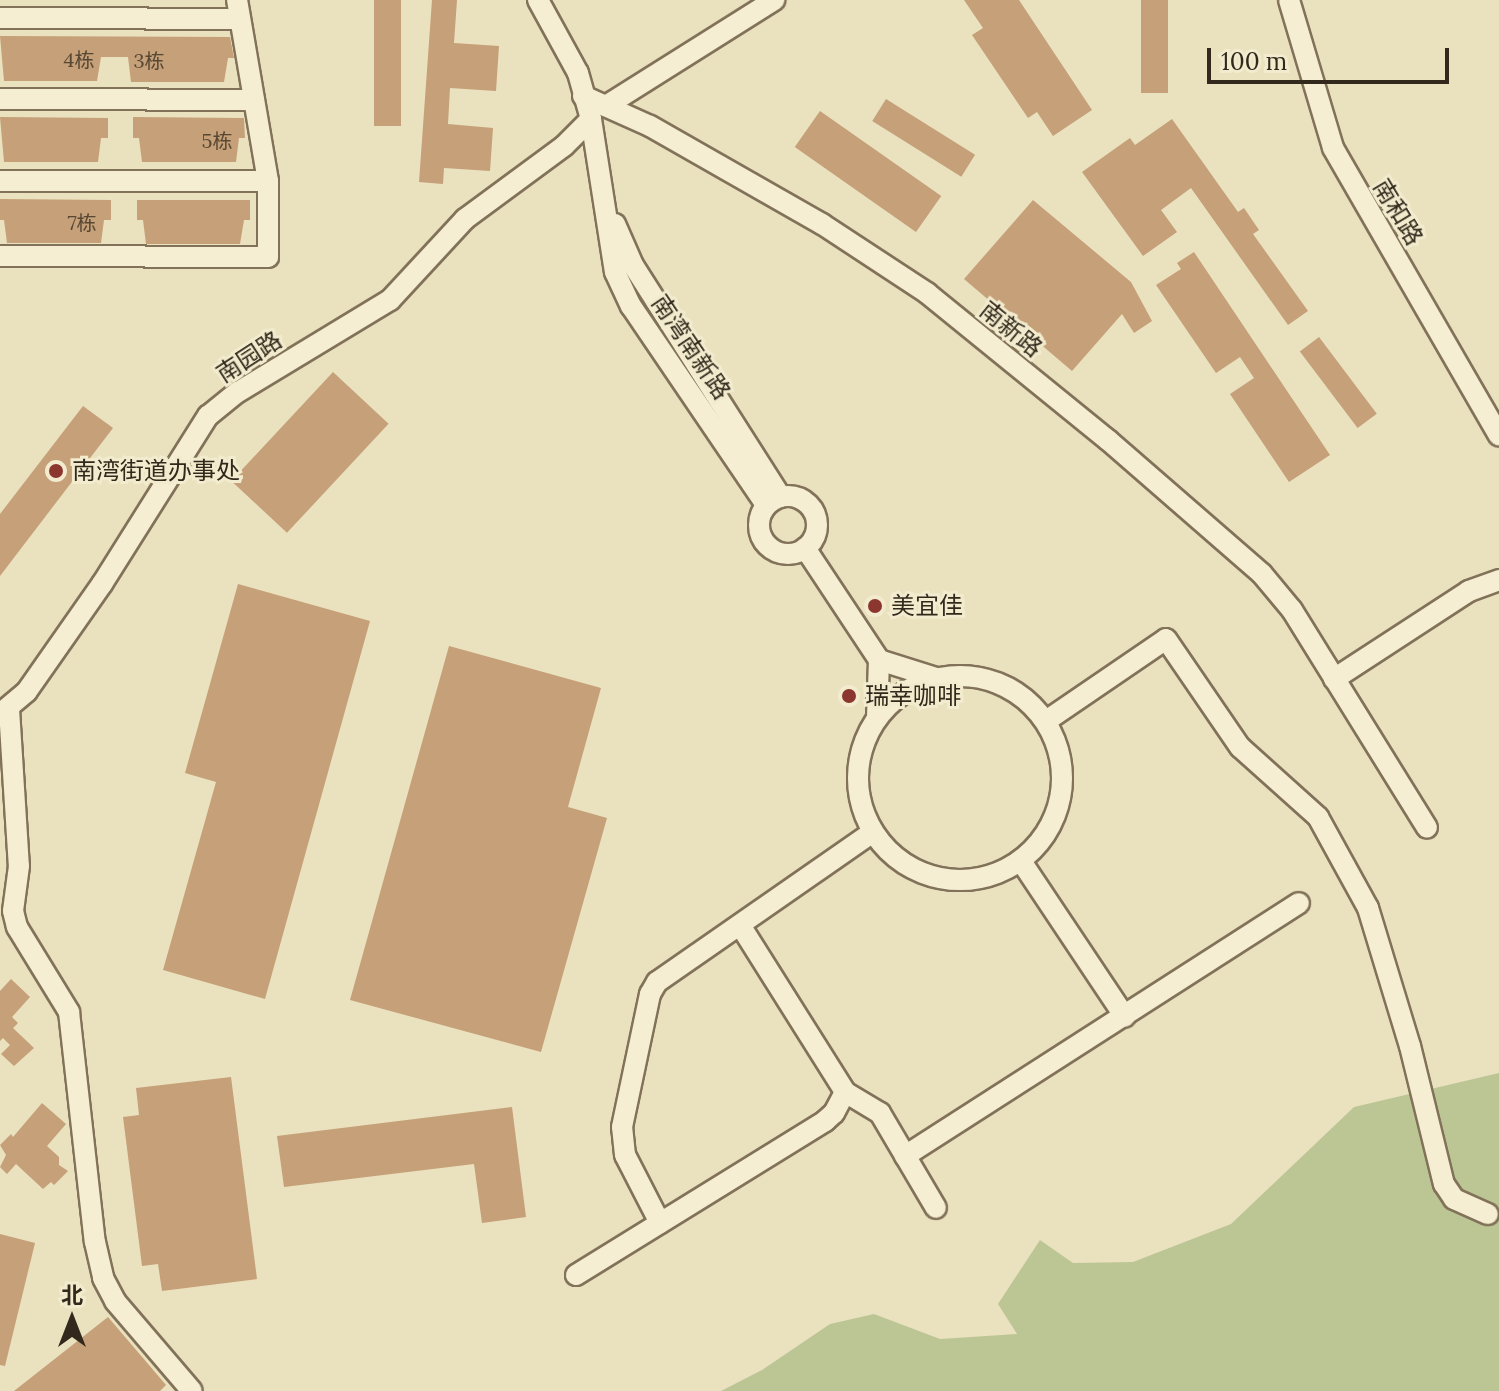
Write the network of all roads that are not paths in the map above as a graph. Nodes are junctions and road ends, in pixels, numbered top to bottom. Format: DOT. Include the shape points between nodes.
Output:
graph roads {
  1 [pos="538,0"];
  2 [pos="774,0"];
  3 [pos="1289,0"];
  4 [pos="239,9"];
  5 [pos="0,18"];
  6 [pos="0,99"];
  7 [pos="254,100"];
  8 [pos="599,113"];
  9 [pos="0,181"];
  10 [pos="268,181"];
  11 [pos="0,256"];
  12 [pos="1499,436"];
  13 [pos="774,501"];
  14 [pos="805,548"];
  15 [pos="1499,580"];
  16 [pos="879,660"];
  17 [pos="937,679"];
  18 [pos="1336,682"];
  19 [pos="4,711"];
  20 [pos="877,718"];
  21 [pos="1046,721"];
  22 [pos="1427,828"];
  23 [pos="873,832"];
  24 [pos="1021,861"];
  25 [pos="1299,903"];
  26 [pos="740,925"];
  27 [pos="1125,1017"];
  28 [pos="845,1092"];
  29 [pos="905,1156"];
  30 [pos="936,1208"];
  31 [pos="1488,1214"];
  32 [pos="660,1223"];
  33 [pos="576,1275"];
  34 [pos="192,1391"];
  1 -- 8 [label="street, 南湾南新路" via="578,73 583,96"];
  2 -- 8 [label="street, 南园路"];
  3 -- 12 [label="street, 南和路" via="1333,148"];
  4 -- 5 [label="street"];
  4 -- 7 [label="street"];
  6 -- 7 [label="street"];
  7 -- 10 [label="street"];
  8 -- 13 [label="street, 南湾南新路" via="606,204 633,265"];
  8 -- 18 [label="street, 南新路" via="650,126 822,224 927,293 1262,574 1292,610"];
  8 -- 19 [label="street, 南园路" via="564,146 465,219 390,300 238,392 208,416 102,584 27,691"];
  9 -- 10 [label="street"];
  10 -- 11 [label="street" via="268,257"];
  13 -- 14 [label="street" via="798,498 813,510 817,526"];
  13 -- 14 [label="street" via="759,522 762,539 787,553"];
  14 -- 16 [label="street"];
  15 -- 18 [label="street" via="1469,591"];
  16 -- 17 [label="street"];
  16 -- 20 [label="street"];
  17 -- 20 [label="street" via="903,693"];
  17 -- 21 [label="street" via="963,676 994,682 1023,698"];
  18 -- 22 [label="street, 南新路"];
  19 -- 34 [label="street" via="19,866 13,911 17,927 69,1012 103,1278 115,1301"];
  20 -- 23 [label="street" via="858,767 861,802"];
  21 -- 24 [label="street" via="1061,762 1059,806 1044,838"];
  21 -- 31 [label="street" via="1166,639 1240,747 1318,817 1368,908 1444,1184 1454,1199"];
  23 -- 24 [label="street" via="905,864 937,878 986,877"];
  23 -- 26 [label="street"];
  24 -- 27 [label="street"];
  25 -- 27 [label="street"];
  26 -- 28 [label="street"];
  26 -- 32 [label="street" via="657,982 650,994 622,1127 625,1155"];
  27 -- 29 [label="street"];
  28 -- 29 [label="street" via="880,1113"];
  28 -- 32 [label="street" via="825,1121"];
  29 -- 30 [label="street"];
  32 -- 33 [label="street"];
}
